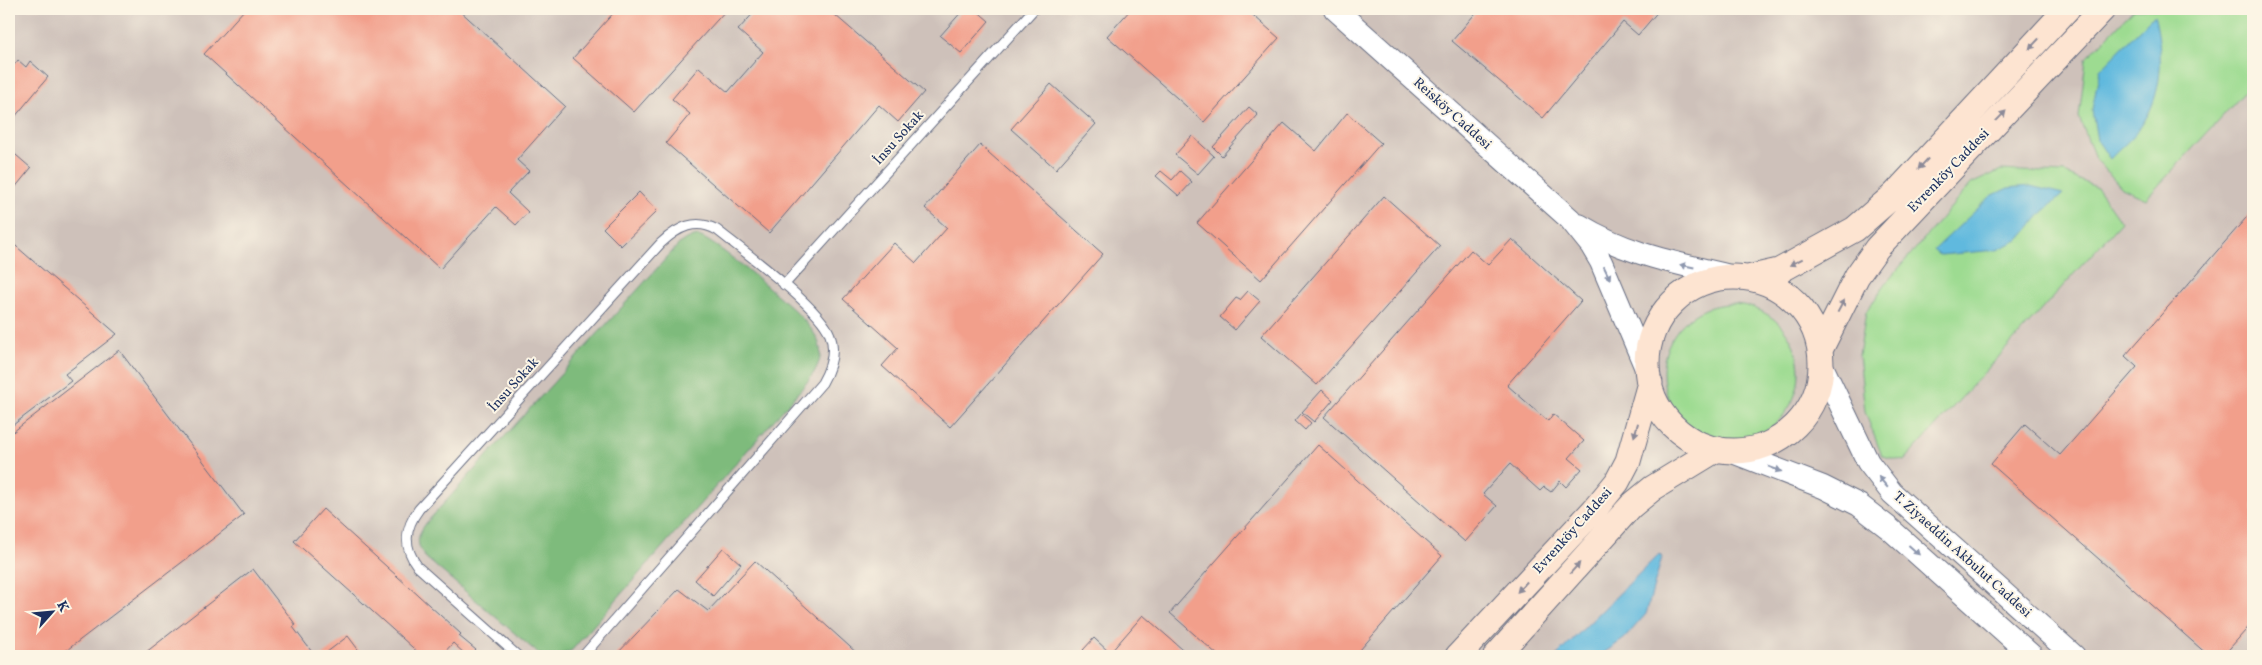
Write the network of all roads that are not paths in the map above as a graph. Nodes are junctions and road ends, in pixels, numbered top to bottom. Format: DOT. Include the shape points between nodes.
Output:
graph roads {
  1 [pos="1034,9"];
  2 [pos="1335,9"];
  3 [pos="2067,9"];
  4 [pos="2103,9"];
  5 [pos="1570,219"];
  6 [pos="1741,277"];
  7 [pos="784,285"];
  8 [pos="1820,358"];
  9 [pos="1649,378"];
  10 [pos="1724,450"];
  11 [pos="518,656"];
  12 [pos="583,656"];
  13 [pos="1458,656"];
  14 [pos="1496,656"];
  15 [pos="2032,656"];
  16 [pos="2074,656"];
  1 -- 7 [label="lane, İnsu Sokak"];
  2 -- 5 [label="street, Reisköy Caddesi"];
  3 -- 6 [label="main road, Evrenköy Caddesi, one-way" via="1894,195 1855,230 1779,271"];
  8 -- 4 [label="main road, Evrenköy Caddesi, one-way" via="1857,276 1877,248"];
  6 -- 5 [label="street, Reisköy Caddesi, one-way" via="1642,255 1592,233"];
  5 -- 9 [label="street, Reisköy Caddesi, one-way" via="1602,262"];
  6 -- 8 [label="main road" via="1774,287 1796,303 1811,325"];
  6 -- 9 [label="main road" via="1721,278 1695,286 1673,302 1652,336 1648,350"];
  7 -- 11 [label="lane, İnsu Sokak" via="708,225 677,229 654,250 413,517 408,527 407,548 418,567"];
  7 -- 12 [label="lane, İnsu Sokak" via="819,318 830,334 831,362 822,383"];
  8 -- 10 [label="main road" via="1818,385 1811,405 1794,427 1771,443 1744,450"];
  16 -- 8 [label="street, T. Ziyaeddin Akbulut Caddesi, one-way" via="1892,493 1868,462"];
  9 -- 10 [label="main road" via="1656,402 1671,424 1692,440"];
  9 -- 13 [label="main road, Evrenköy Caddesi, one-way" via="1628,461 1617,482"];
  14 -- 10 [label="main road, Evrenköy Caddesi, one-way" via="1631,506 1653,488"];
  10 -- 15 [label="street, T. Ziyaeddin Akbulut Caddesi, one-way" via="1823,487 1859,505"];
}
